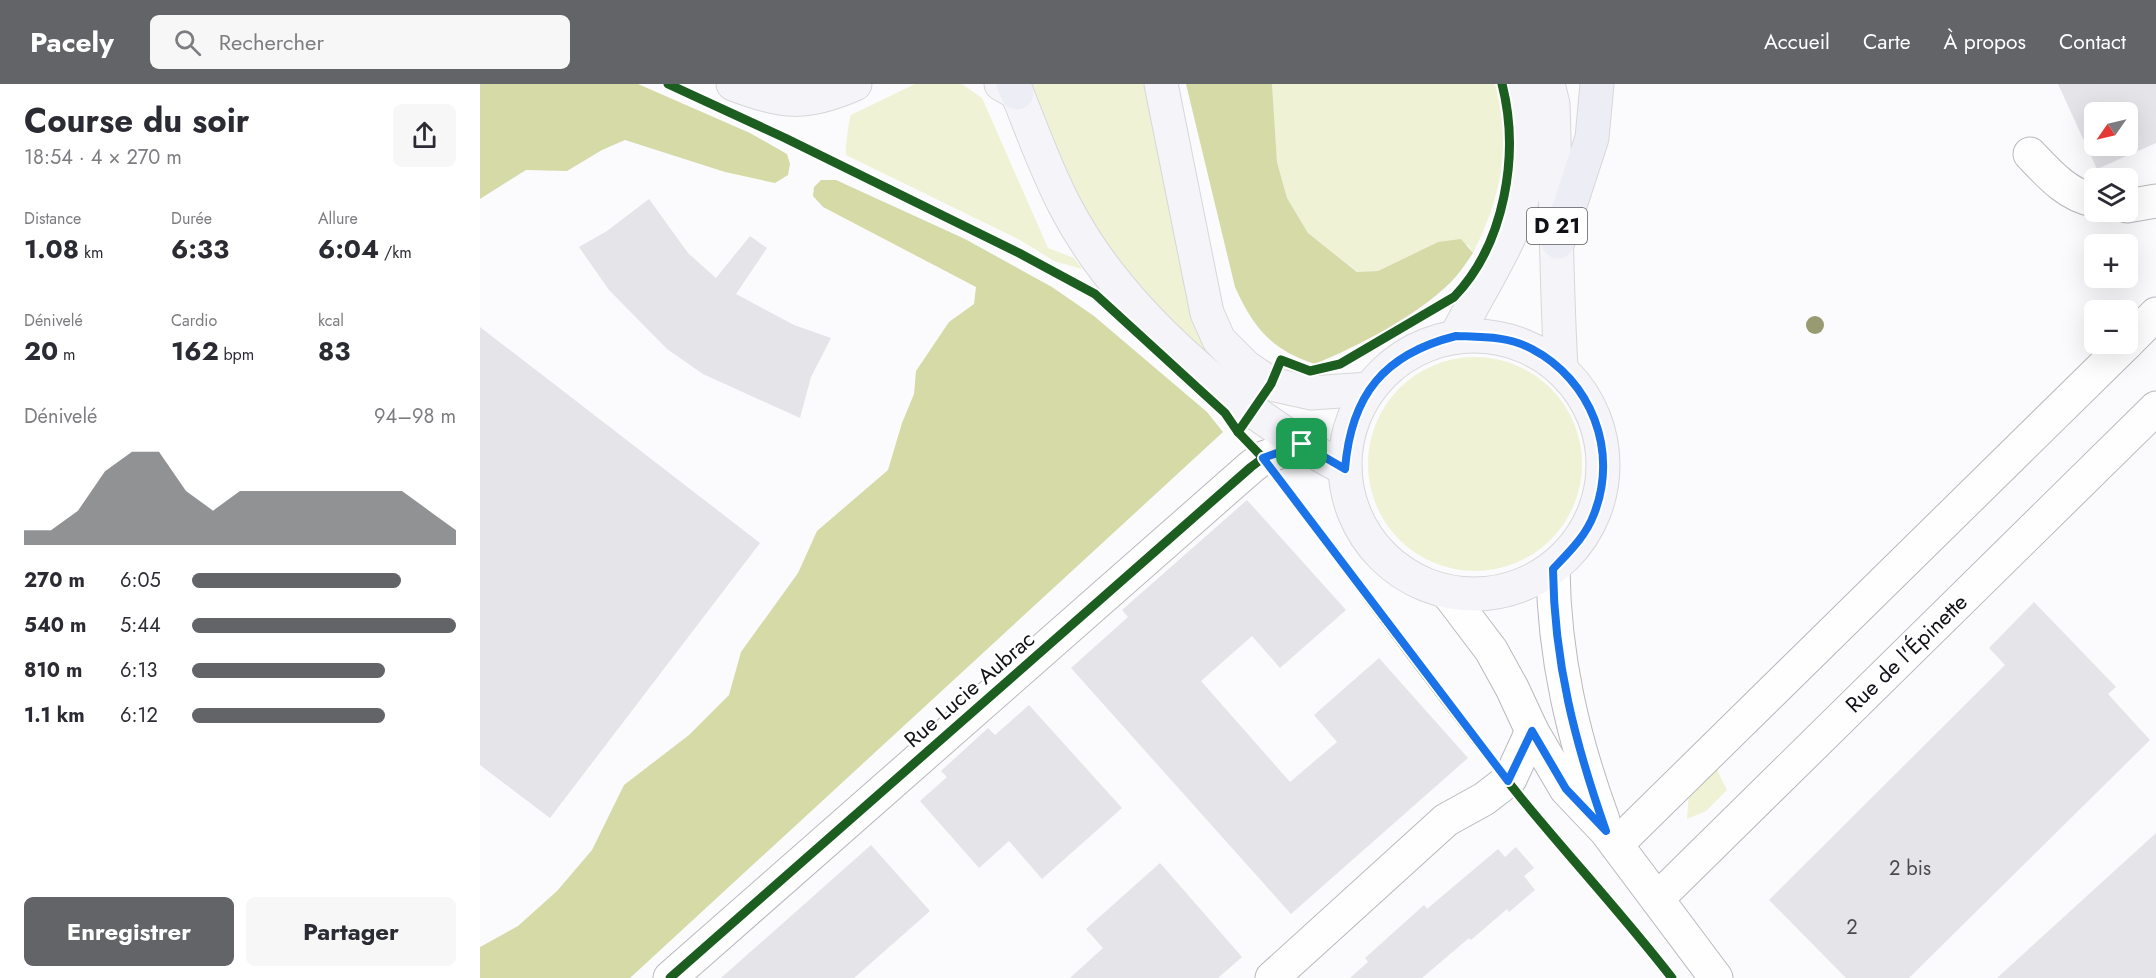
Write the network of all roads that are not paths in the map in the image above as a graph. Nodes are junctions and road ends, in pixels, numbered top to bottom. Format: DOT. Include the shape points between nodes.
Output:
graph roads {
  1 [pos="733,84"];
  2 [pos="855,84"];
  3 [pos="1161,84"];
  4 [pos="1519,84"];
  5 [pos="1548,84"];
  6 [pos="1597,84"];
  7 [pos="1010,87"];
  8 [pos="2030,154"];
  9 [pos="2084,198"];
  10 [pos="2156,201"];
  11 [pos="2138,204"];
  12 [pos="1558,242"];
  13 [pos="2156,314"];
  14 [pos="2138,332"];
  15 [pos="1456,336"];
  16 [pos="2116,354"];
  17 [pos="1561,368"];
  18 [pos="1369,389"];
  19 [pos="2156,408"];
  20 [pos="1302,444"];
  21 [pos="1345,469"];
  22 [pos="1553,569"];
  23 [pos="1447,592"];
  24 [pos="1532,731"];
  25 [pos="1612,838"];
  26 [pos="1657,899"];
  27 [pos="670,978"];
  28 [pos="1272,978"];
  29 [pos="1716,978"];
  1 -- 2 [label="main road" via="783,100 822,96"];
  3 -- 18 [label="main road" via="1207,313 1219,340 1246,367 1271,384 1311,393"];
  4 -- 15 [label="main road, D 21" via="1524,104 1527,173 1516,221"];
  5 -- 12 [label="main road, D 21" via="1553,104"];
  6 -- 12 [label="highway" via="1592,138"];
  7 -- 20 [label="main road" via="1065,206 1119,290 1224,388"];
  8 -- 9 [label="street" via="2054,180"];
  10 -- 11 [label="street"];
  12 -- 17 [label="main road, D 21" via="1556,291"];
  13 -- 14 [label="street"];
  15 -- 17 [label="main road" via="1495,337 1531,348"];
  15 -- 18 [label="main road" via="1407,354 1386,369"];
  16 -- 25 [label="street"];
  17 -- 22 [label="main road" via="1583,394 1597,422 1603,453 1602,485 1594,515 1578,542"];
  18 -- 21 [label="main road" via="1355,413"];
  19 -- 26 [label="street, Rue de l'Épinette"];
  20 -- 21 [label="main road"];
  20 -- 27 [label="street, Rue Lucie Aubrac" via="1251,466"];
  21 -- 23 [label="main road" via="1351,502 1364,534 1396,567 1415,580"];
  22 -- 23 [label="main road" via="1505,591 1476,595"];
  22 -- 25 [label="street" via="1563,688 1587,776"];
  23 -- 24 [label="street" via="1491,650"];
  24 -- 25 [label="street" via="1566,789"];
  24 -- 28 [label="street" via="1510,779 1446,820"];
  25 -- 26 [label="street"];
  26 -- 29 [label="street"];
}
